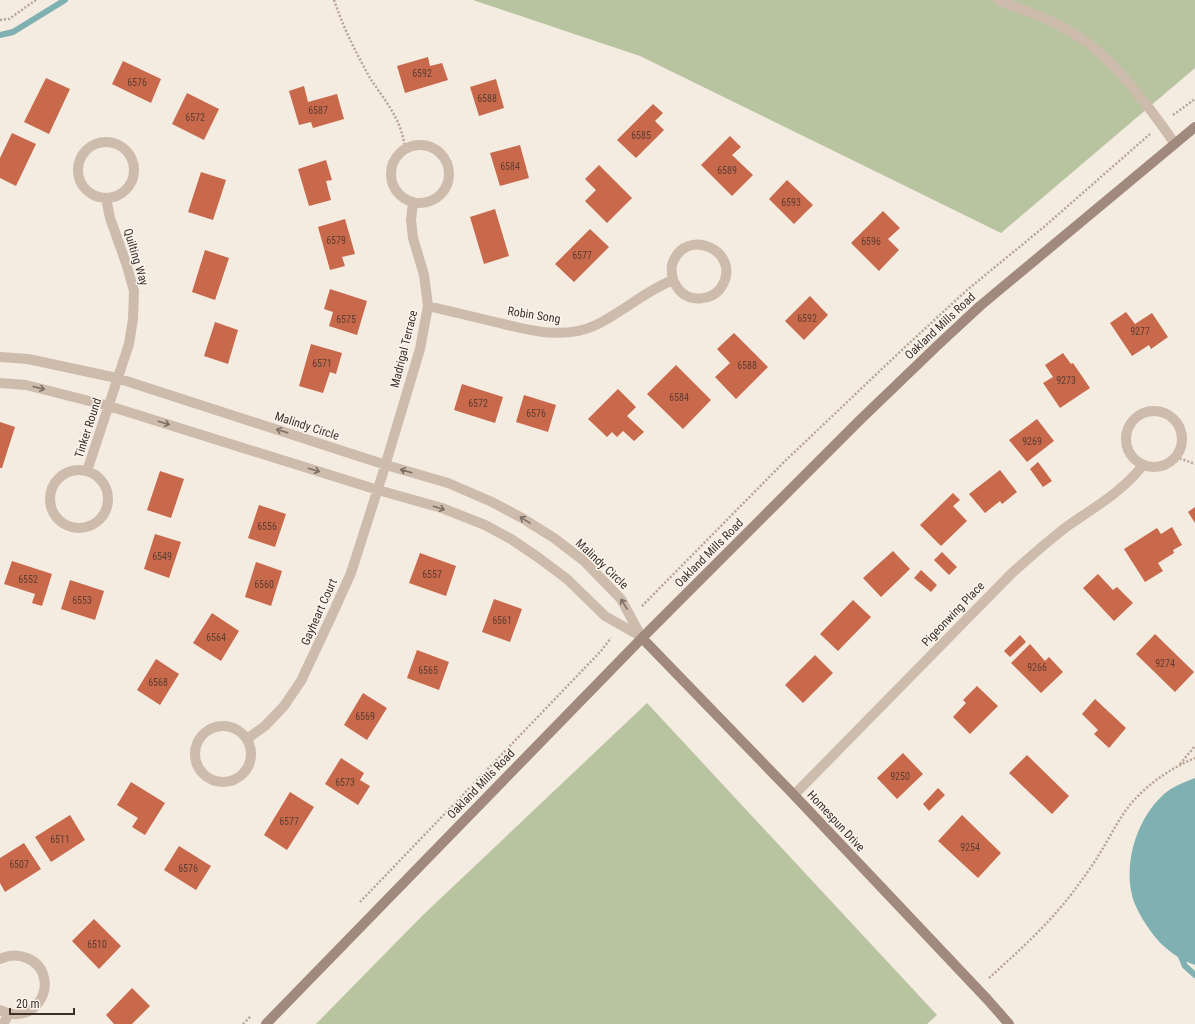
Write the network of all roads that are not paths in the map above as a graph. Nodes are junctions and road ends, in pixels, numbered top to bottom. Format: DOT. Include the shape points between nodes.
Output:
graph roads {
  1 [pos="998,0"];
  2 [pos="1195,127"];
  3 [pos="1175,144"];
  4 [pos="106,198"];
  5 [pos="413,202"];
  6 [pos="673,280"];
  7 [pos="428,306"];
  8 [pos="0,357"];
  9 [pos="117,378"];
  10 [pos="0,383"];
  11 [pos="113,393"];
  12 [pos="108,406"];
  13 [pos="386,465"];
  14 [pos="1143,466"];
  15 [pos="87,471"];
  16 [pos="382,476"];
  17 [pos="378,490"];
  18 [pos="642,638"];
  19 [pos="247,739"];
  20 [pos="794,795"];
  21 [pos="0,959"];
  22 [pos="5,1012"];
  23 [pos="3,1024"];
  24 [pos="266,1024"];
  25 [pos="1009,1024"];
  1 -- 3 [label="street" via="1054,23 1088,44 1130,85"];
  2 -- 3 [label="street, Oakland Mills Road"];
  3 -- 18 [label="street, Oakland Mills Road" via="998,291 939,344"];
  4 -- 4 [label="street" via="124,191 134,174 130,155 115,143 106,141 89,147 83,153 77,170 86,190 98,197"];
  4 -- 9 [label="street, Quilting Way" via="134,291 133,320"];
  5 -- 5 [label="street" via="432,201 446,188 450,170 441,152 432,147 414,145 398,155 393,164 391,173 397,192"];
  5 -- 7 [label="street, Madrigal Terrace" via="413,238 424,275"];
  6 -- 6 [label="street" via="681,292 690,297 700,299 711,296 719,290 725,280 724,260 708,246 697,244 686,247 677,254 672,266"];
  6 -- 7 [label="street, Robin Song" via="657,286 595,325 564,333 524,329"];
  7 -- 13 [label="street, Madrigal Terrace" via="420,349"];
  8 -- 9 [label="street, Malindy Circle" via="28,359"];
  9 -- 11 [label="street, Quilting Way"];
  13 -- 9 [label="street, Malindy Circle, one-way"];
  10 -- 12 [label="street, one-way" via="26,385"];
  11 -- 12 [label="street, Tinker Round"];
  12 -- 15 [label="street, Tinker Round"];
  12 -- 17 [label="street, one-way"];
  13 -- 16 [label="street, Madrigal Terrace"];
  18 -- 13 [label="street, Malindy Circle, one-way" via="621,599 584,561 554,538 492,502 448,483"];
  14 -- 14 [label="street" via="1166,465 1176,457 1181,447 1182,434 1178,424 1162,412 1148,411 1138,414 1130,423 1125,436 1130,454"];
  14 -- 20 [label="street, Pigeonwing Place" via="1119,490 1053,538 1012,573"];
  15 -- 15 [label="street, Tinker Round" via="77,469 67,472 53,485 50,495 54,515 61,522 79,529 97,523 108,508 109,499 103,481"];
  16 -- 17 [label="street, Gayheart Court"];
  17 -- 18 [label="street, one-way" via="442,508 485,525 511,539 567,579 605,616"];
  17 -- 19 [label="street, Gayheart Court" via="350,573 301,681 284,706 265,726"];
  18 -- 20 [label="street, Homespun Drive"];
  18 -- 24 [label="street, Oakland Mills Road"];
  19 -- 19 [label="street" via="236,729 223,725 213,727 205,732 195,748 198,767 211,780 233,780 244,773 249,765 252,756"];
  20 -- 25 [label="street, Homespun Drive"];
  21 -- 22 [label="street" via="16,955 26,957 34,962 44,979 42,998 36,1006 28,1012 19,1014"];
  22 -- 23 [label="street"];
}
